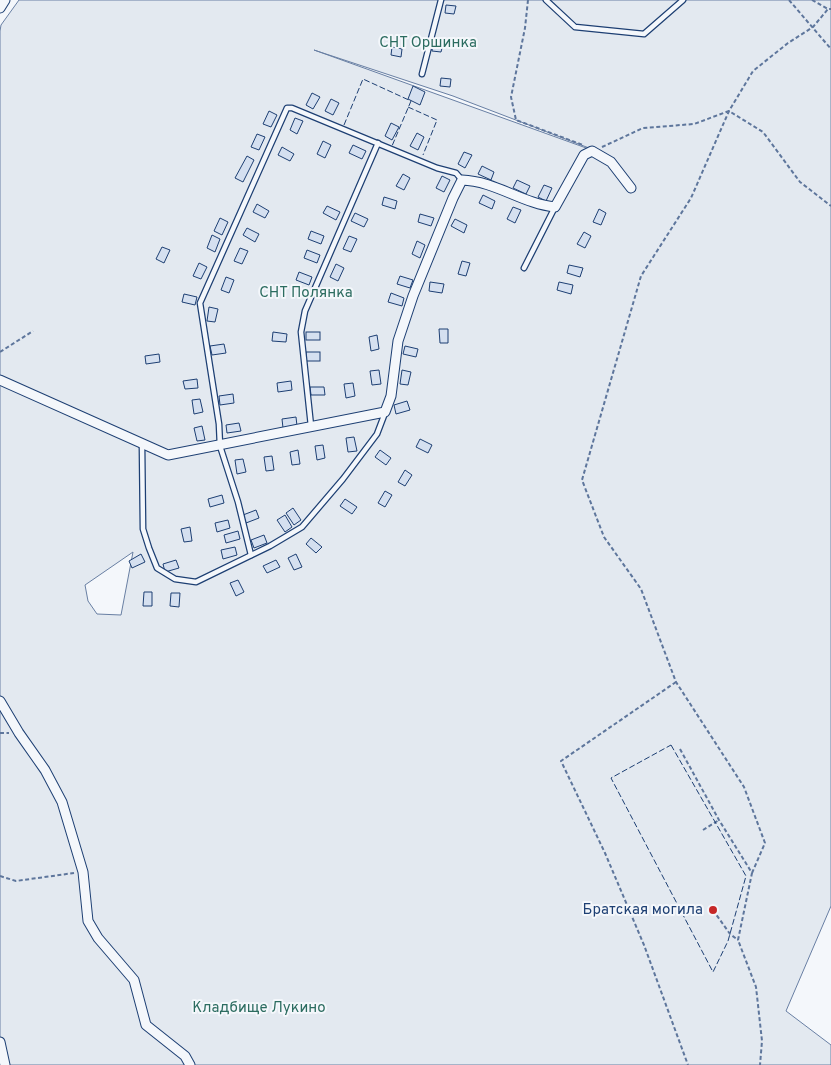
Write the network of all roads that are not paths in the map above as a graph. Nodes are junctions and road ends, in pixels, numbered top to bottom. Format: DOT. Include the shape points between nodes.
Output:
graph roads {
  1 [pos="6,0"];
  2 [pos="441,0"];
  3 [pos="546,0"];
  4 [pos="683,0"];
  5 [pos="0,8"];
  6 [pos="422,74"];
  7 [pos="378,143"];
  8 [pos="462,180"];
  9 [pos="631,188"];
  10 [pos="555,207"];
  11 [pos="524,268"];
  12 [pos="0,380"];
  13 [pos="385,412"];
  14 [pos="311,426"];
  15 [pos="142,443"];
  16 [pos="220,446"];
  17 [pos="251,555"];
  18 [pos="0,701"];
  19 [pos="0,1042"];
  20 [pos="5,1065"];
  21 [pos="190,1065"];
  1 -- 5 [label="street"];
  2 -- 6 [label="lane"];
  3 -- 4 [label="lane" via="575,27 644,34"];
  7 -- 8 [label="lane" via="456,174"];
  7 -- 14 [label="lane" via="305,311 300,332"];
  7 -- 16 [label="lane" via="287,108 200,303"];
  8 -- 10 [label="street" via="498,189 542,206"];
  8 -- 13 [label="street" via="420,278 398,340 391,396"];
  9 -- 10 [label="street" via="611,162 592,151 584,155"];
  10 -- 11 [label="lane"];
  12 -- 15 [label="street"];
  13 -- 14 [label="street"];
  13 -- 17 [label="lane" via="377,434 302,527"];
  14 -- 16 [label="street"];
  15 -- 16 [label="street" via="168,455"];
  15 -- 17 [label="lane" via="143,529 157,568 175,579 196,582"];
  16 -- 17 [label="lane"];
  18 -- 21 [label="street" via="62,802 83,872 88,921 98,938 134,980 146,1025 185,1056"];
  19 -- 20 [label="street"];
}
